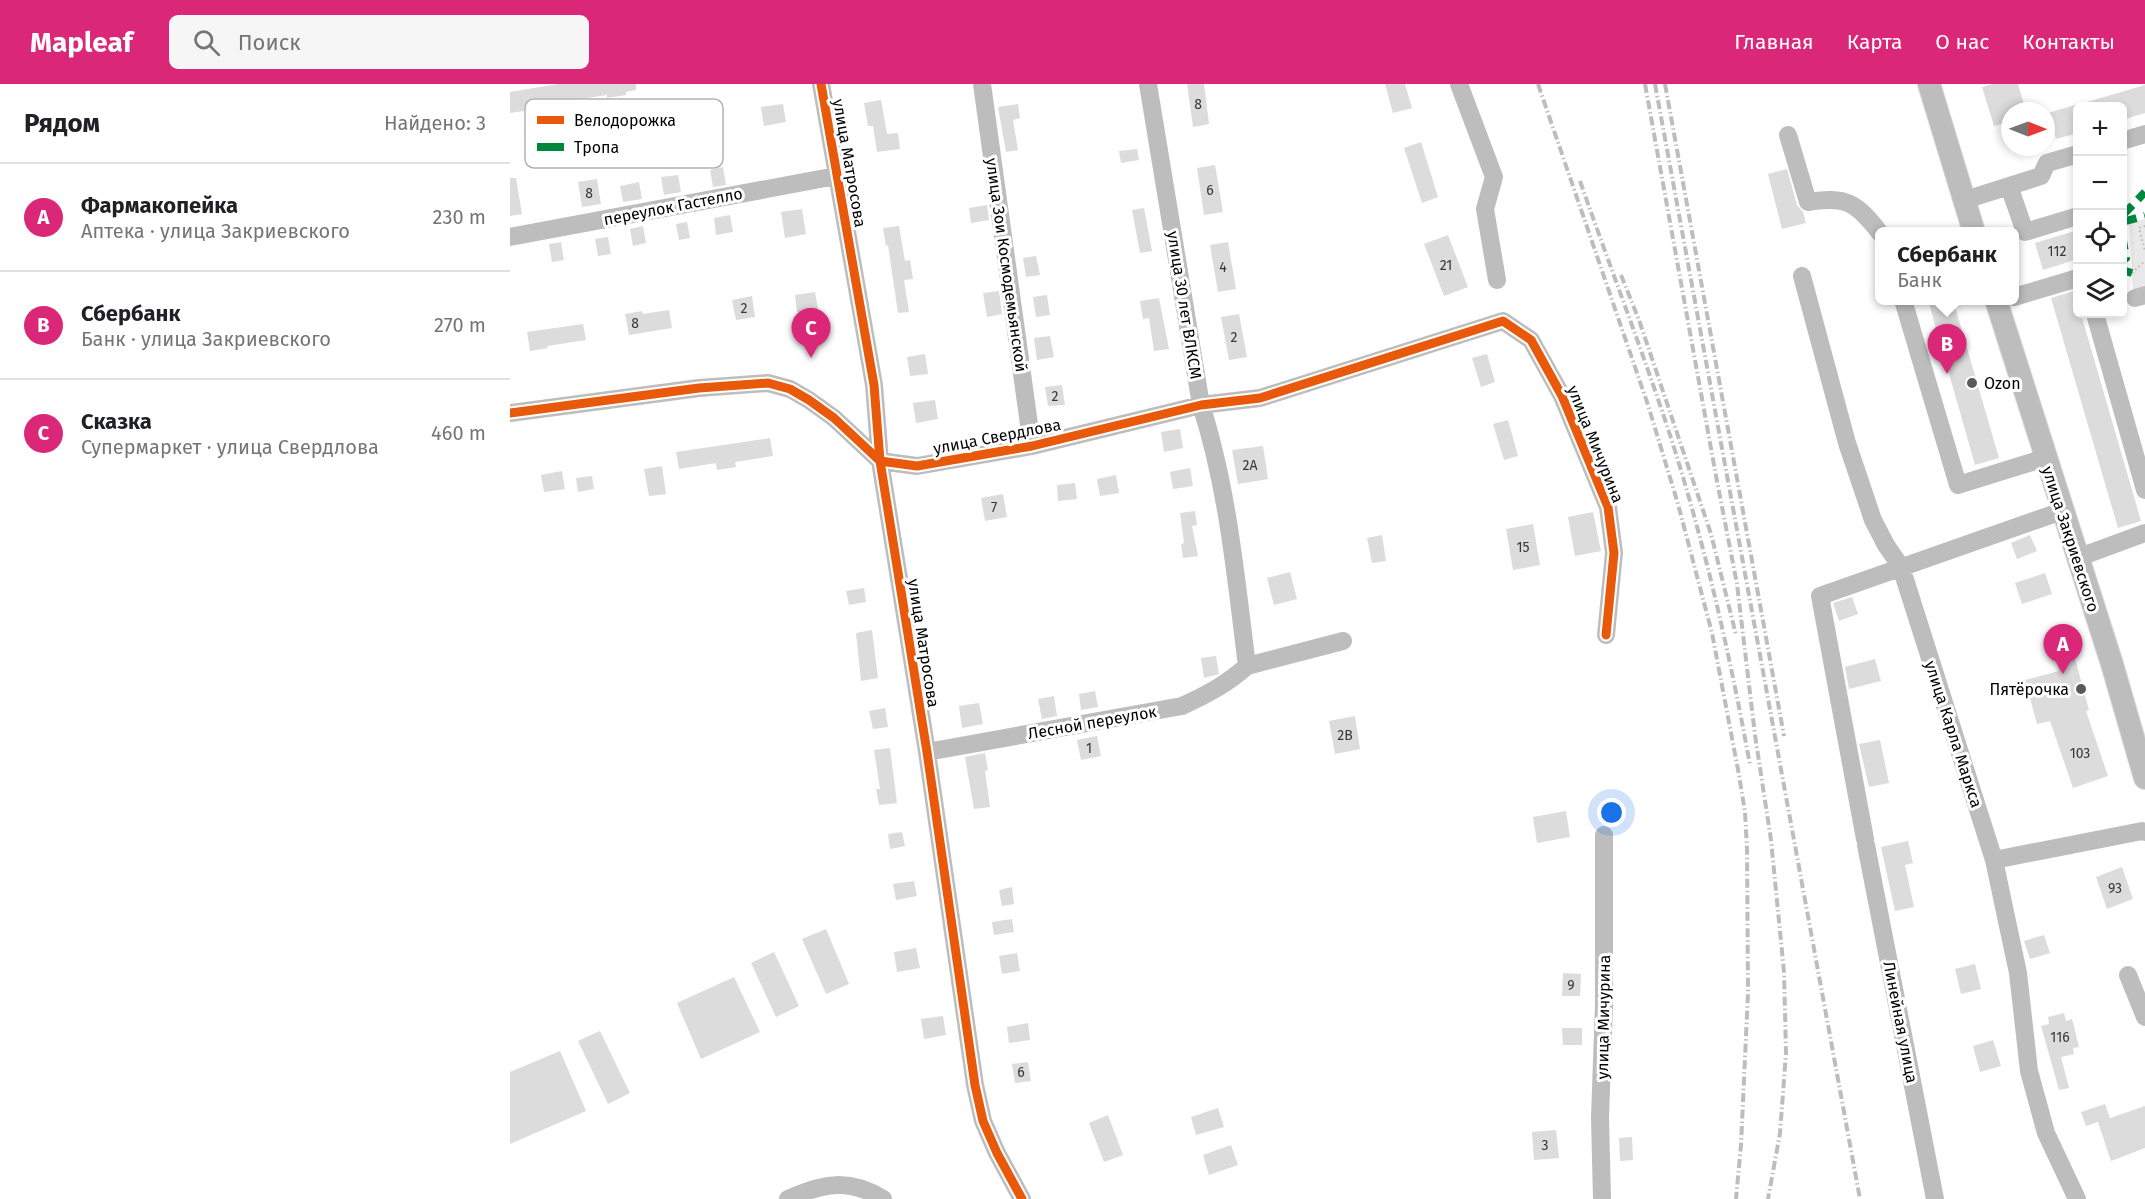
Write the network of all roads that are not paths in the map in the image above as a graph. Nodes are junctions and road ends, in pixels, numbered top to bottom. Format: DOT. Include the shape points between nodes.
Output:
graph roads {
  1 [pos="821,84"];
  2 [pos="982,84"];
  3 [pos="1148,84"];
  4 [pos="1459,84"];
  5 [pos="1929,84"];
  6 [pos="2145,134"];
  7 [pos="1788,135"];
  8 [pos="2127,139"];
  9 [pos="2073,155"];
  10 [pos="836,176"];
  11 [pos="2009,186"];
  12 [pos="1965,200"];
  13 [pos="2073,218"];
  14 [pos="1875,227"];
  15 [pos="1973,227"];
  16 [pos="510,237"];
  17 [pos="1802,276"];
  18 [pos="1497,280"];
  19 [pos="2073,280"];
  20 [pos="2019,295"];
  21 [pos="1904,305"];
  22 [pos="2003,305"];
  23 [pos="2096,318"];
  24 [pos="1503,321"];
  25 [pos="1201,405"];
  26 [pos="510,413"];
  27 [pos="1032,446"];
  28 [pos="2045,458"];
  29 [pos="880,461"];
  30 [pos="2145,490"];
  31 [pos="2061,512"];
  32 [pos="2145,533"];
  33 [pos="2077,558"];
  34 [pos="1901,567"];
  35 [pos="1606,635"];
  36 [pos="1343,641"];
  37 [pos="1247,666"];
  38 [pos="927,752"];
  39 [pos="2145,778"];
  40 [pos="2145,832"];
  41 [pos="1604,835"];
  42 [pos="1994,860"];
  43 [pos="2128,975"];
  44 [pos="2145,1017"];
  45 [pos="788,1199"];
  46 [pos="883,1199"];
  47 [pos="1022,1199"];
  48 [pos="1602,1199"];
  49 [pos="1935,1199"];
  50 [pos="2077,1199"];
  1 -- 10 [label="street, улица Матросова"];
  2 -- 27 [label="street, улица Зои Космодемьянской"];
  3 -- 25 [label="street, улица 30 лет ВЛКСМ"];
  4 -- 18 [label="street" via="1494,177 1485,209"];
  5 -- 12 [label="main road"];
  6 -- 8 [label="street"];
  7 -- 14 [label="street" via="1808,202 1841,199"];
  9 -- 11 [label="street" via="2047,163 2041,176"];
  10 -- 16 [label="street, переулок Гастелло"];
  10 -- 29 [label="street, улица Матросова" via="874,385"];
  11 -- 12 [label="street"];
  11 -- 13 [label="street" via="2025,232"];
  12 -- 15 [label="main road"];
  17 -- 34 [label="street, улица Карла Маркса" via="1847,443 1873,520"];
  19 -- 20 [label="street"];
  21 -- 28 [label="street" via="1958,485"];
  22 -- 28 [label="main road, улица Закриевского"];
  23 -- 30 [label="street"];
  24 -- 25 [label="street, улица Свердлова" via="1260,398"];
  24 -- 35 [label="street, улица Мичурина" via="1532,340 1562,396 1608,507 1614,553"];
  25 -- 27 [label="street, улица Свердлова"];
  25 -- 37 [label="street, улица 30 лет ВЛКСМ" via="1215,447"];
  26 -- 29 [label="street" via="699,388 768,383 809,400"];
  27 -- 29 [label="street, улица Свердлова" via="917,466"];
  28 -- 31 [label="main road, улица Закриевского"];
  29 -- 38 [label="street, улица Матросова"];
  31 -- 33 [label="main road, улица Закриевского"];
  31 -- 34 [label="street"];
  32 -- 33 [label="street"];
  33 -- 39 [label="main road, улица Закриевского"];
  34 -- 42 [label="street, улица Карла Маркса"];
  34 -- 49 [label="street, Линейная улица" via="1820,596"];
  36 -- 37 [label="street"];
  37 -- 38 [label="street, Лесной переулок" via="1213,691 1182,706"];
  38 -- 47 [label="street, улица Матросова" via="975,1085 988,1132"];
  40 -- 42 [label="street"];
  41 -- 48 [label="street, улица Мичурина"];
  42 -- 50 [label="street, улица Карла Маркса" via="2018,973 2029,1071 2046,1133"];
  43 -- 44 [label="street"];
  45 -- 46 [label="street" via="836,1183 871,1191"];
}
